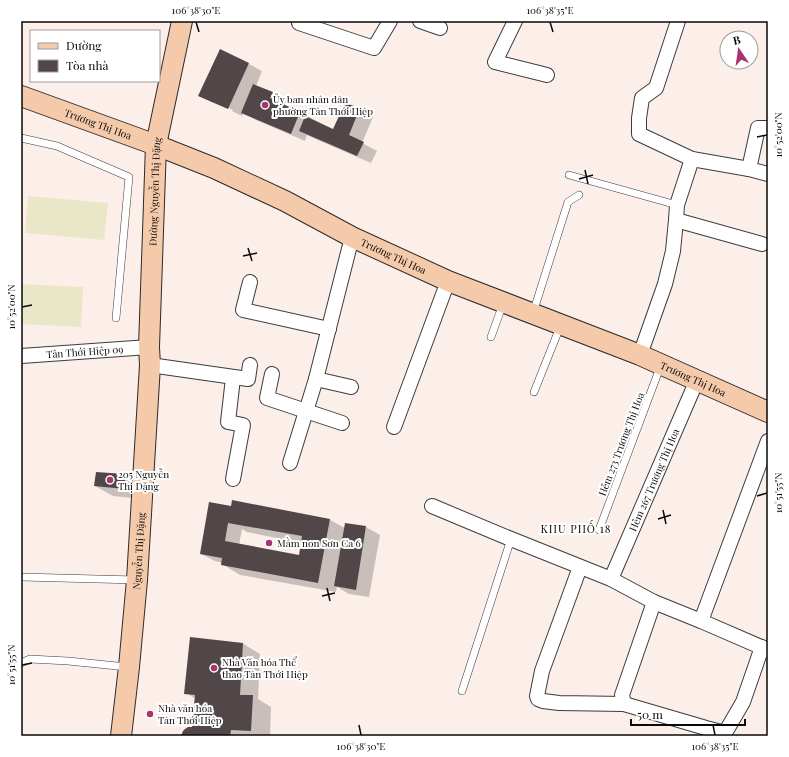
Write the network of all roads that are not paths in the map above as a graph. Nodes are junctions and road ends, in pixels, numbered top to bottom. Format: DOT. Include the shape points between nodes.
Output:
graph roads {
  1 [pos="182,21"];
  2 [pos="390,21"];
  3 [pos="420,21"];
  4 [pos="515,21"];
  5 [pos="678,21"];
  6 [pos="299,23"];
  7 [pos="440,28"];
  8 [pos="547,75"];
  9 [pos="21,96"];
  10 [pos="768,128"];
  11 [pos="21,138"];
  12 [pos="156,145"];
  13 [pos="692,158"];
  14 [pos="749,169"];
  15 [pos="768,174"];
  16 [pos="568,175"];
  17 [pos="579,196"];
  18 [pos="677,205"];
  19 [pos="676,220"];
  20 [pos="352,237"];
  21 [pos="762,244"];
  22 [pos="448,281"];
  23 [pos="250,282"];
  24 [pos="503,302"];
  25 [pos="533,314"];
  26 [pos="116,318"];
  27 [pos="561,324"];
  28 [pos="329,329"];
  29 [pos="492,337"];
  30 [pos="640,355"];
  31 [pos="21,356"];
  32 [pos="150,356"];
  33 [pos="250,365"];
  34 [pos="662,365"];
  35 [pos="272,374"];
  36 [pos="233,378"];
  37 [pos="316,378"];
  38 [pos="697,380"];
  39 [pos="350,387"];
  40 [pos="534,392"];
  41 [pos="306,411"];
  42 [pos="768,412"];
  43 [pos="342,423"];
  44 [pos="394,427"];
  45 [pos="768,441"];
  46 [pos="290,463"];
  47 [pos="233,479"];
  48 [pos="432,506"];
  49 [pos="599,530"];
  50 [pos="511,539"];
  51 [pos="580,567"];
  52 [pos="21,577"];
  53 [pos="611,579"];
  54 [pos="137,580"];
  55 [pos="654,602"];
  56 [pos="701,621"];
  57 [pos="765,649"];
  58 [pos="21,663"];
  59 [pos="129,667"];
  60 [pos="462,690"];
  61 [pos="624,704"];
  62 [pos="724,734"];
  63 [pos="121,736"];
  1 -- 12 [label="street, Đường Nguyễn Thị Đặng"];
  2 -- 6 [label="street" via="374,48"];
  3 -- 7 [label="street"];
  4 -- 8 [label="street" via="495,62"];
  5 -- 13 [label="street" via="656,88 642,98 639,134"];
  9 -- 12 [label="street, Trương Thị Hoa"];
  10 -- 14 [label="street" via="758,128"];
  11 -- 26 [label="lane" via="57,146 129,177"];
  12 -- 20 [label="street, Trương Thị Hoa" via="214,168 278,198"];
  12 -- 32 [label="street, Đường Nguyễn Thị Đặng"];
  13 -- 14 [label="street"];
  13 -- 18 [label="street"];
  14 -- 15 [label="street"];
  16 -- 18 [label="lane"];
  17 -- 25 [label="lane" via="568,202"];
  18 -- 19 [label="street"];
  19 -- 21 [label="street"];
  19 -- 30 [label="street" via="673,251 665,284"];
  20 -- 22 [label="street, Trương Thị Hoa"];
  20 -- 28 [label="street"];
  22 -- 24 [label="street, Trương Thị Hoa"];
  22 -- 44 [label="street"];
  23 -- 28 [label="street" via="243,310"];
  24 -- 25 [label="street, Trương Thị Hoa"];
  24 -- 29 [label="lane"];
  25 -- 27 [label="street, Trương Thị Hoa"];
  27 -- 30 [label="street, Trương Thị Hoa"];
  27 -- 40 [label="lane"];
  28 -- 37 [label="street"];
  30 -- 34 [label="street, Trương Thị Hoa"];
  31 -- 32 [label="street, Tân Thới Hiệp 09"];
  32 -- 36 [label="street, Tân Thới Hiệp 09"];
  32 -- 54 [label="street, Nguyễn Thị Đặng"];
  33 -- 36 [label="street" via="248,379"];
  34 -- 38 [label="street, Trương Thị Hoa"];
  34 -- 49 [label="lane, Hẻm 273 Trương Thị Hoa"];
  35 -- 41 [label="street" via="267,398"];
  36 -- 47 [label="street" via="228,422 243,425"];
  37 -- 39 [label="street"];
  37 -- 41 [label="street"];
  38 -- 42 [label="street, Trương Thị Hoa"];
  38 -- 53 [label="street, Hẻm 267 Trương Thị Hoa"];
  41 -- 43 [label="street"];
  41 -- 46 [label="street"];
  45 -- 56 [label="street"];
  48 -- 50 [label="street"];
  50 -- 51 [label="street"];
  50 -- 60 [label="lane"];
  51 -- 53 [label="street"];
  51 -- 61 [label="street" via="542,671 537,696 543,701 559,703"];
  52 -- 54 [label="lane"];
  53 -- 55 [label="street"];
  54 -- 59 [label="street, Nguyễn Thị Đặng"];
  55 -- 56 [label="street"];
  55 -- 61 [label="street" via="622,695"];
  56 -- 57 [label="street"];
  57 -- 62 [label="street" via="743,702"];
  58 -- 59 [label="lane" via="30,659"];
  59 -- 63 [label="street, Nguyễn Thị Đặng"];
  61 -- 62 [label="street"];
}
